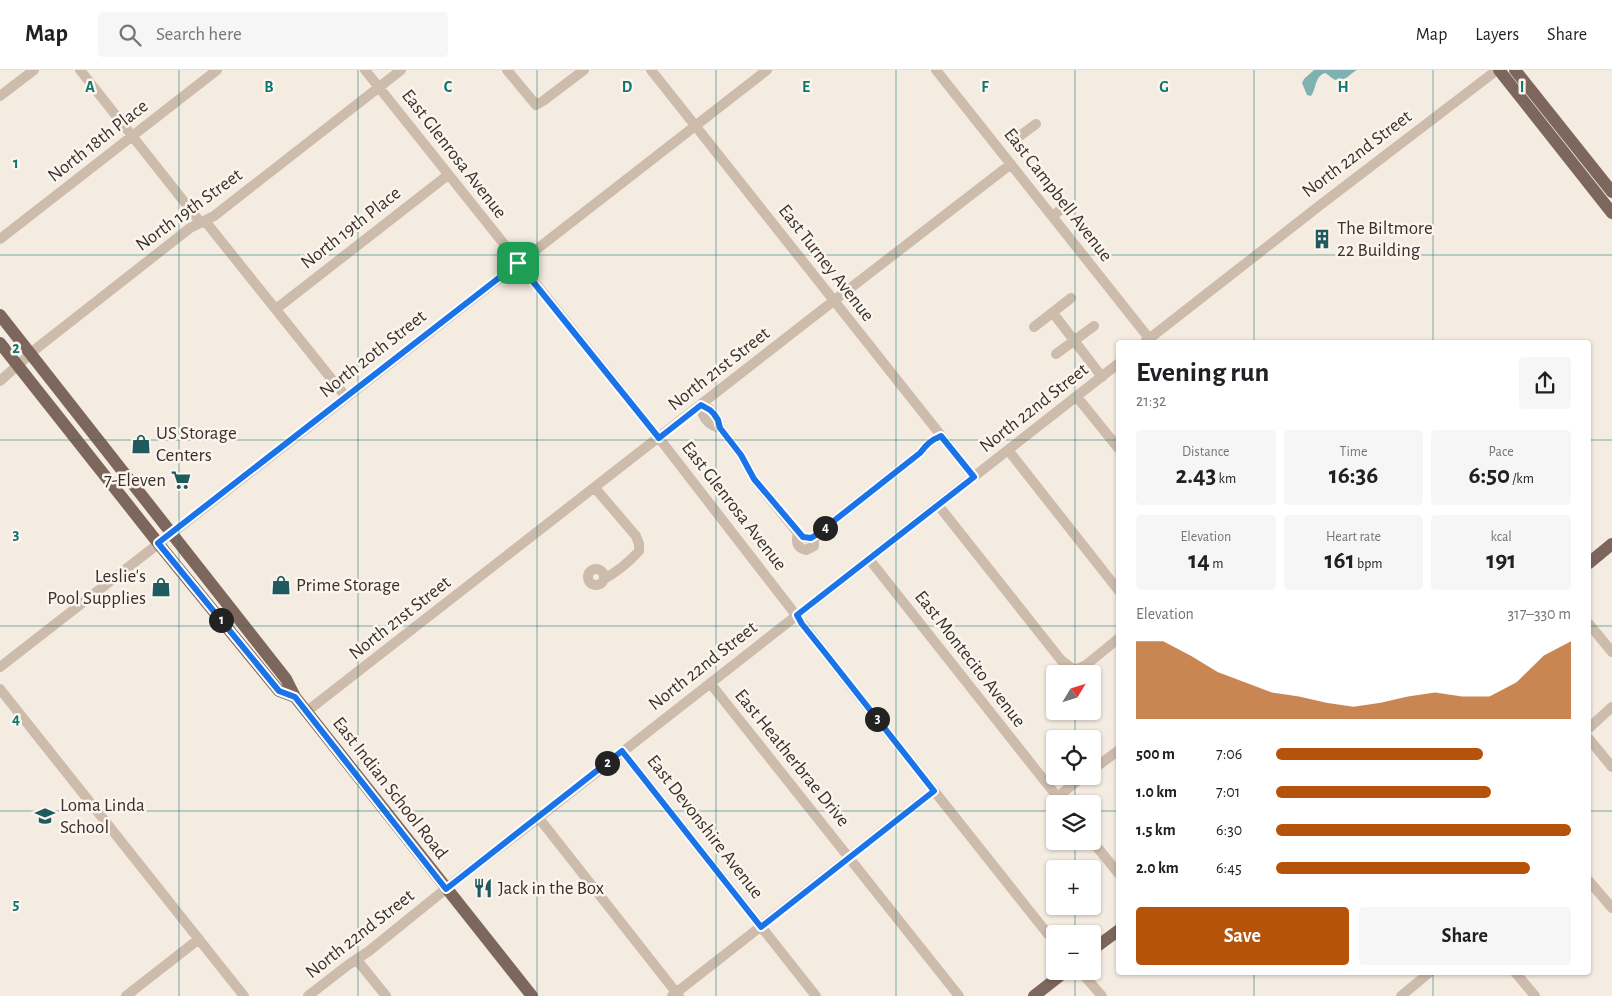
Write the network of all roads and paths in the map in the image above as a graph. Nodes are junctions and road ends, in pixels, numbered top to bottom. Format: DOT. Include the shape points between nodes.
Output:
graph roads {
  1 [pos="34,70"];
  2 [pos="80,70"];
  3 [pos="217,70"];
  4 [pos="365,70"];
  5 [pos="401,70"];
  6 [pos="507,70"];
  7 [pos="584,70"];
  8 [pos="651,70"];
  9 [pos="767,70"];
  10 [pos="936,70"];
  11 [pos="1498,70"];
  12 [pos="1514,70"];
  13 [pos="379,88"];
  14 [pos="0,96"];
  15 [pos="1036,124"];
  16 [pos="695,126"];
  17 [pos="132,137"];
  18 [pos="1017,138"];
  19 [pos="1011,164"];
  20 [pos="448,175"];
  21 [pos="1612,192"];
  22 [pos="1066,205"];
  23 [pos="1612,213"];
  24 [pos="1053,216"];
  25 [pos="203,222"];
  26 [pos="0,239"];
  27 [pos="518,263"];
  28 [pos="1071,298"];
  29 [pos="834,301"];
  30 [pos="276,309"];
  31 [pos="1053,313"];
  32 [pos="0,315"];
  33 [pos="1094,326"];
  34 [pos="1034,328"];
  35 [pos="1074,340"];
  36 [pos="1148,340"];
  37 [pos="1150,340"];
  38 [pos="0,343"];
  39 [pos="30,354"];
  40 [pos="1056,354"];
  41 [pos="1116,365"];
  42 [pos="18,366"];
  43 [pos="1102,377"];
  44 [pos="0,381"];
  45 [pos="346,397"];
  46 [pos="1077,397"];
  47 [pos="701,405"];
  48 [pos="941,436"];
  49 [pos="659,438"];
  50 [pos="1116,445"];
  51 [pos="1008,450"];
  52 [pos="974,477"];
  53 [pos="595,488"];
  54 [pos="938,505"];
  55 [pos="172,533"];
  56 [pos="158,543"];
  57 [pos="1612,544"];
  58 [pos="869,559"];
  59 [pos="1591,560"];
  60 [pos="604,579"];
  61 [pos="1116,587"];
  62 [pos="797,615"];
  63 [pos="1591,626"];
  64 [pos="1116,640"];
  65 [pos="1612,652"];
  66 [pos="0,667"];
  67 [pos="710,683"];
  68 [pos="0,689"];
  69 [pos="295,697"];
  70 [pos="1612,708"];
  71 [pos="306,712"];
  72 [pos="1591,726"];
  73 [pos="1591,742"];
  74 [pos="622,751"];
  75 [pos="1116,752"];
  76 [pos="1101,763"];
  77 [pos="1612,768"];
  78 [pos="1075,785"];
  79 [pos="934,791"];
  80 [pos="1056,795"];
  81 [pos="1065,795"];
  82 [pos="538,817"];
  83 [pos="1099,850"];
  84 [pos="849,858"];
  85 [pos="1116,870"];
  86 [pos="1591,883"];
  87 [pos="446,889"];
  88 [pos="1612,908"];
  89 [pos="761,927"];
  90 [pos="1046,932"];
  91 [pos="1116,932"];
  92 [pos="199,939"];
  93 [pos="1101,943"];
  94 [pos="357,960"];
  95 [pos="1426,975"];
  96 [pos="1518,975"];
  97 [pos="1054,980"];
  98 [pos="1088,980"];
  99 [pos="676,995"];
  100 [pos="126,996"];
  101 [pos="244,996"];
  102 [pos="308,996"];
  103 [pos="386,996"];
  104 [pos="532,996"];
  105 [pos="816,996"];
  106 [pos="959,996"];
  107 [pos="1034,996"];
  108 [pos="1102,996"];
  109 [pos="1401,996"];
  110 [pos="1535,996"];
  1 -- 14 [label="street"];
  2 -- 17 [label="street"];
  3 -- 17 [label="street, North 18th Place"];
  4 -- 13 [label="street, East Glenrosa Avenue"];
  5 -- 13 [label="street, North 19th Street"];
  6 -- 7 [label="street" via="536,105"];
  8 -- 16 [label="street, East Turney Avenue"];
  9 -- 16 [label="street, North 20th Street"];
  10 -- 19 [label="street, East Campbell Avenue"];
  11 -- 23 [label="main road"];
  11 -- 37 [label="street, North 22nd Street" via="1265,247"];
  12 -- 21 [label="main road"];
  13 -- 20 [label="street, East Glenrosa Avenue"];
  13 -- 25 [label="street, North 19th Street"];
  15 -- 18 [label="street"];
  16 -- 27 [label="street, North 20th Street"];
  16 -- 29 [label="street, East Turney Avenue"];
  17 -- 25 [label="street"];
  17 -- 26 [label="street, North 18th Place"];
  19 -- 24 [label="street, East Campbell Avenue"];
  19 -- 29 [label="street, North 21st Street"];
  20 -- 27 [label="street, East Glenrosa Avenue"];
  20 -- 30 [label="street, North 19th Place"];
  22 -- 24 [label="street"];
  24 -- 36 [label="street, East Campbell Avenue"];
  25 -- 30 [label="street"];
  25 -- 39 [label="street, North 19th Street" via="183,234"];
  27 -- 45 [label="street, North 20th Street"];
  27 -- 49 [label="street, East Glenrosa Avenue"];
  28 -- 31 [label="street"];
  29 -- 47 [label="street, North 21st Street"];
  29 -- 48 [label="street, East Turney Avenue"];
  30 -- 45 [label="street"];
  31 -- 34 [label="street"];
  31 -- 35 [label="street"];
  32 -- 39 [label="main road, East Indian School Road"];
  33 -- 35 [label="street"];
  35 -- 40 [label="street"];
  35 -- 43 [label="street"];
  38 -- 42 [label="main road, East Indian School Road"];
  39 -- 42 [label="street, North 19th Street"];
  39 -- 55 [label="main road, East Indian School Road"];
  41 -- 43 [label="street, North 22nd Street"];
  42 -- 44 [label="street, North 19th Street"];
  42 -- 56 [label="main road, East Indian School Road"];
  43 -- 46 [label="street, North 22nd Street"];
  45 -- 55 [label="street, North 20th Street"];
  46 -- 50 [label="street"];
  46 -- 51 [label="street, North 22nd Street"];
  47 -- 48 [label="street" via="714,414 754,479 798,533 806,538 814,536 920,453 930,450"];
  47 -- 49 [label="street, North 21st Street"];
  48 -- 52 [label="street, East Turney Avenue"];
  49 -- 53 [label="street, North 21st Street"];
  49 -- 62 [label="street, East Glenrosa Avenue"];
  51 -- 52 [label="street, North 22nd Street"];
  51 -- 61 [label="street"];
  52 -- 54 [label="street, North 22nd Street"];
  53 -- 60 [label="street" via="636,536 639,544 639,551"];
  53 -- 71 [label="street, North 21st Street"];
  54 -- 58 [label="street, North 22nd Street"];
  54 -- 64 [label="street" via="1061,660 1074,670 1086,665"];
  55 -- 56 [label="street, North 20th Street"];
  55 -- 69 [label="main road, East Indian School Road" via="286,680"];
  56 -- 66 [label="street, North 20th Street"];
  56 -- 69 [label="main road, East Indian School Road" via="279,691"];
  57 -- 59 [label="main road"];
  58 -- 62 [label="street, North 22nd Street"];
  58 -- 80 [label="street, East Montecito Avenue"];
  62 -- 67 [label="street, North 22nd Street"];
  62 -- 79 [label="street, East Glenrosa Avenue"];
  63 -- 65 [label="street"];
  67 -- 74 [label="street, North 22nd Street"];
  67 -- 84 [label="street, East Heatherbrae Drive"];
  68 -- 92 [label="street"];
  69 -- 71 [label="main road, East Indian School Road"];
  70 -- 72 [label="street"];
  71 -- 87 [label="main road, East Indian School Road"];
  73 -- 77 [label="street"];
  74 -- 82 [label="street, North 22nd Street"];
  74 -- 89 [label="street, East Devonshire Avenue"];
  75 -- 76 [label="street"];
  78 -- 81 [label="street"];
  79 -- 84 [label="street"];
  79 -- 90 [label="street, East Glenrosa Avenue"];
  82 -- 87 [label="street, North 22nd Street"];
  82 -- 99 [label="street"];
  83 -- 85 [label="street"];
  84 -- 89 [label="street"];
  84 -- 106 [label="street, East Heatherbrae Drive"];
  86 -- 88 [label="street"];
  87 -- 94 [label="street, North 22nd Street"];
  87 -- 104 [label="main road, East Indian School Road"];
  89 -- 99 [label="street"];
  89 -- 105 [label="street, East Devonshire Avenue"];
  91 -- 93 [label="main road"];
  92 -- 100 [label="street"];
  92 -- 101 [label="street"];
  94 -- 102 [label="street, North 22nd Street"];
  94 -- 103 [label="street"];
  95 -- 109 [label="street"];
  96 -- 110 [label="street"];
  97 -- 107 [label="main road"];
  98 -- 108 [label="street"];
}
